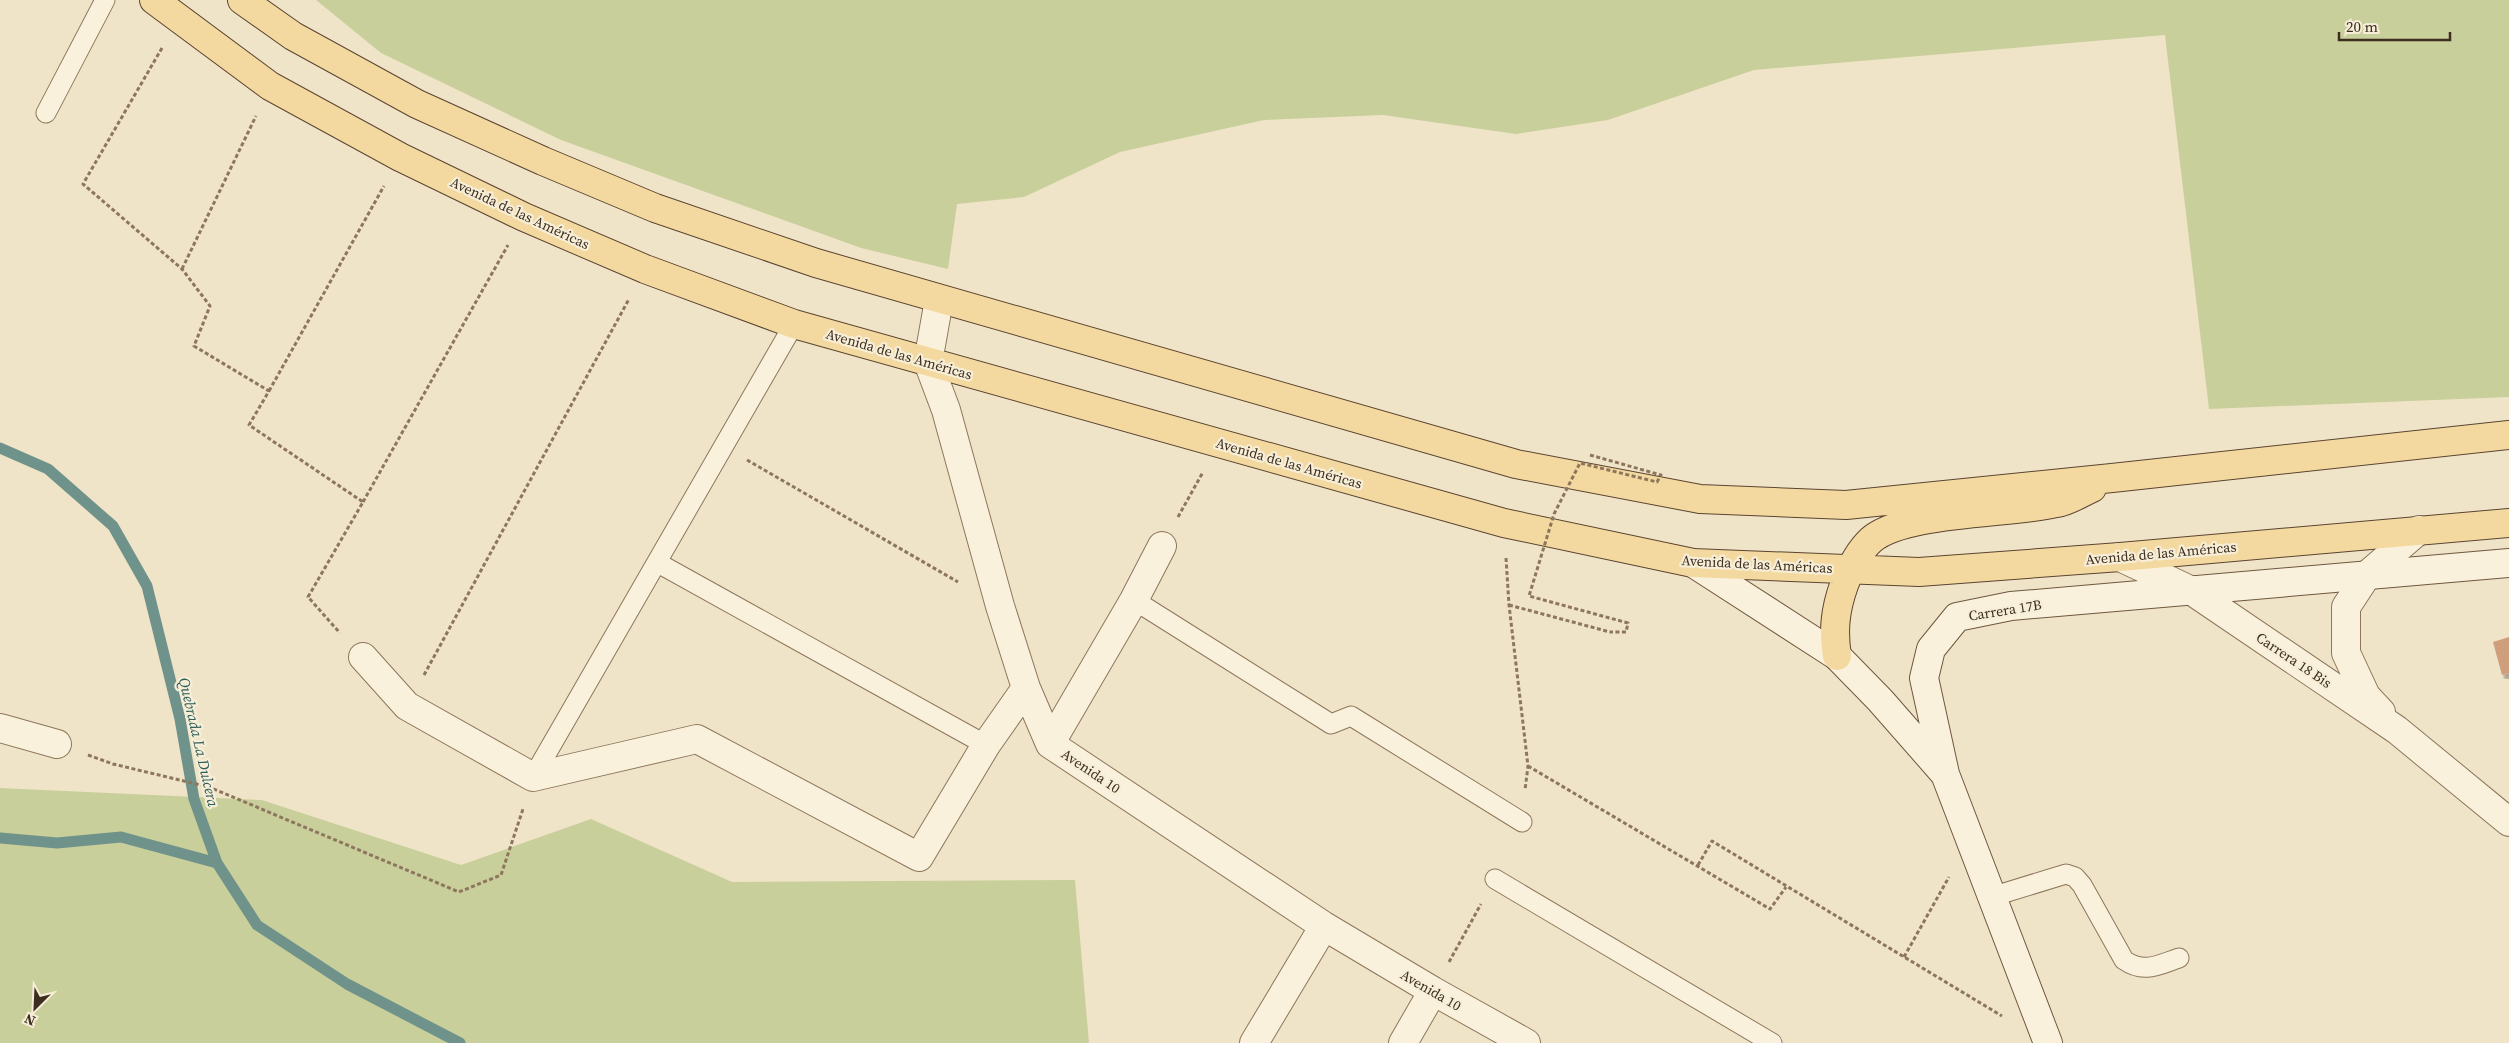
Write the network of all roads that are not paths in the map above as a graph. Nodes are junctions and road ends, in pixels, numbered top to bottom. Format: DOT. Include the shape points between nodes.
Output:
graph roads {
  1 [pos="105,0"];
  2 [pos="154,0"];
  3 [pos="242,0"];
  4 [pos="46,113"];
  5 [pos="939,300"];
  6 [pos="794,324"];
  7 [pos="928,362"];
  8 [pos="2509,434"];
  9 [pos="2112,478"];
  10 [pos="2509,506"];
  11 [pos="2509,523"];
  12 [pos="2419,530"];
  13 [pos="1162,546"];
  14 [pos="2120,558"];
  15 [pos="658,563"];
  16 [pos="1693,563"];
  17 [pos="2509,563"];
  18 [pos="1850,569"];
  19 [pos="2367,575"];
  20 [pos="2192,591"];
  21 [pos="1134,600"];
  22 [pos="1837,656"];
  23 [pos="363,657"];
  24 [pos="1026,688"];
  25 [pos="0,728"];
  26 [pos="2397,730"];
  27 [pos="58,744"];
  28 [pos="1050,744"];
  29 [pos="986,745"];
  30 [pos="1945,774"];
  31 [pos="534,777"];
  32 [pos="1522,822"];
  33 [pos="2509,822"];
  34 [pos="1495,879"];
  35 [pos="1991,897"];
  36 [pos="1324,926"];
  37 [pos="2179,958"];
  38 [pos="1433,991"];
  39 [pos="1254,1043"];
  40 [pos="1403,1043"];
  41 [pos="1526,1043"];
  42 [pos="1772,1043"];
  43 [pos="2048,1043"];
  1 -- 4 [label="lane"];
  2 -- 6 [label="main road, Avenida de las Américas" via="270,86 400,158 524,217 645,269"];
  3 -- 5 [label="main road" via="293,36 417,104 542,161 655,208 816,263"];
  5 -- 7 [label="street"];
  5 -- 9 [label="main road" via="1516,464 1700,499 1846,505"];
  6 -- 7 [label="main road, Avenida de las Américas"];
  6 -- 15 [label="lane"];
  7 -- 16 [label="main road, Avenida de las Américas" via="1504,523"];
  7 -- 24 [label="street, Avenida 10" via="946,410"];
  8 -- 9 [label="main road"];
  9 -- 18 [label="main road" via="2059,503 1908,523 1871,540"];
  10 -- 12 [label="main road"];
  11 -- 12 [label="main road, Avenida de las Américas"];
  12 -- 14 [label="main road, Avenida de las Américas"];
  12 -- 19 [label="street, Carrera 18 Bis"];
  13 -- 21 [label="street"];
  14 -- 18 [label="main road, Avenida de las Américas" via="1918,572"];
  14 -- 20 [label="street, Carrera 18 Bis"];
  15 -- 29 [label="lane"];
  15 -- 31 [label="lane"];
  16 -- 18 [label="main road, Avenida de las Américas"];
  16 -- 22 [label="street, Carrera 17B"];
  17 -- 19 [label="street, Carrera 18 Bis"];
  18 -- 22 [label="main road" via="1836,607 1834,637"];
  19 -- 20 [label="street, Carrera 18 Bis"];
  19 -- 26 [label="street, Carrera 18 Bis" via="2346,607 2346,653 2366,696"];
  20 -- 26 [label="street, Carrera 18 Bis"];
  20 -- 30 [label="street, Carrera 17B" via="2011,606 1958,617 1931,649 1924,678"];
  21 -- 28 [label="street"];
  21 -- 32 [label="lane" via="1331,724 1350,716"];
  22 -- 30 [label="street, Carrera 17B"];
  23 -- 31 [label="street" via="407,706"];
  24 -- 28 [label="street, Avenida 10"];
  24 -- 29 [label="street"];
  25 -- 27 [label="street"];
  26 -- 33 [label="street, Carrera 18 Bis"];
  28 -- 36 [label="street, Avenida 10"];
  29 -- 31 [label="street" via="919,857 697,739"];
  30 -- 35 [label="street, Carrera 17B"];
  34 -- 42 [label="lane"];
  35 -- 37 [label="lane" via="2066,874 2075,877 2082,885 2124,960 2134,967 2145,968"];
  35 -- 43 [label="street, Carrera 17B"];
  36 -- 38 [label="street, Avenida 10"];
  36 -- 39 [label="street"];
  38 -- 40 [label="street"];
  38 -- 41 [label="street, Avenida 10"];
}
